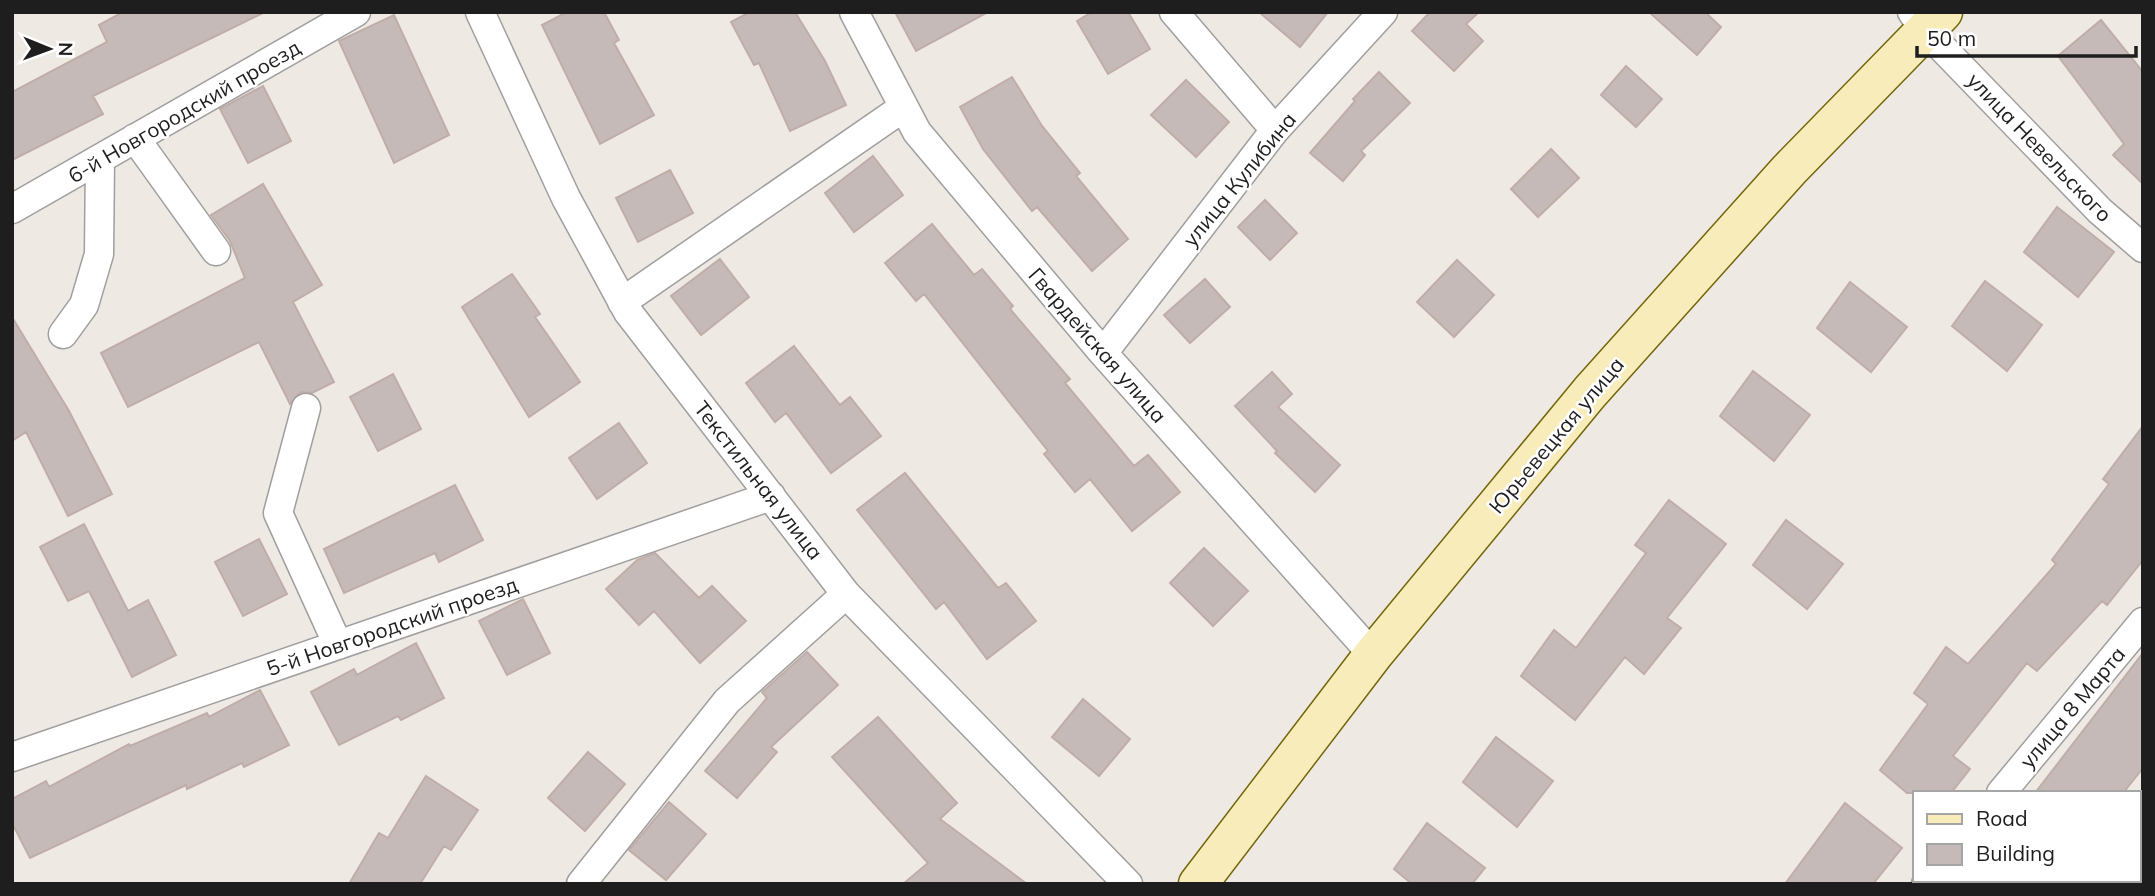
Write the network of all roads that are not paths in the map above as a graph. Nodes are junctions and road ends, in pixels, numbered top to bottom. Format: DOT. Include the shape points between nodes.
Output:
graph roads {
  1 [pos="356,12"];
  2 [pos="480,12"];
  3 [pos="854,12"];
  4 [pos="1174,12"];
  5 [pos="1383,12"];
  6 [pos="1927,18"];
  7 [pos="904,107"];
  8 [pos="1275,130"];
  9 [pos="135,138"];
  10 [pos="100,159"];
  11 [pos="12,209"];
  12 [pos="2143,248"];
  13 [pos="216,251"];
  14 [pos="622,302"];
  15 [pos="63,334"];
  16 [pos="1103,353"];
  17 [pos="306,408"];
  18 [pos="771,496"];
  19 [pos="846,594"];
  20 [pos="2143,622"];
  21 [pos="338,645"];
  22 [pos="1373,655"];
  23 [pos="12,757"];
  24 [pos="2003,791"];
  25 [pos="581,884"];
  26 [pos="1128,884"];
  27 [pos="1198,884"];
  1 -- 9 [label="street, 6-й Новгородский проезд"];
  2 -- 14 [label="street, Текстильная улица" via="566,198"];
  3 -- 7 [label="street, Гвардейская улица"];
  4 -- 8 [label="street"];
  5 -- 8 [label="street, улица Кулибина"];
  6 -- 12 [label="street, улица Невельского" via="2100,211"];
  6 -- 22 [label="main road, Юрьевецкая улица" via="1599,382"];
  7 -- 14 [label="street"];
  7 -- 16 [label="street, Гвардейская улица" via="918,132"];
  8 -- 16 [label="street, улица Кулибина"];
  9 -- 10 [label="street, 6-й Новгородский проезд"];
  9 -- 13 [label="street"];
  10 -- 11 [label="street, 6-й Новгородский проезд"];
  10 -- 15 [label="street" via="99,254 84,305"];
  14 -- 18 [label="street, Текстильная улица"];
  16 -- 22 [label="street, Гвардейская улица"];
  17 -- 21 [label="street" via="278,513"];
  18 -- 19 [label="street, Текстильная улица"];
  18 -- 21 [label="street, 5-й Новгородский проезд"];
  19 -- 25 [label="street" via="727,701"];
  19 -- 26 [label="street, Текстильная улица"];
  20 -- 24 [label="street, улица 8 Марта"];
  21 -- 23 [label="street, 5-й Новгородский проезд"];
  22 -- 27 [label="main road, Юрьевецкая улица"];
}
